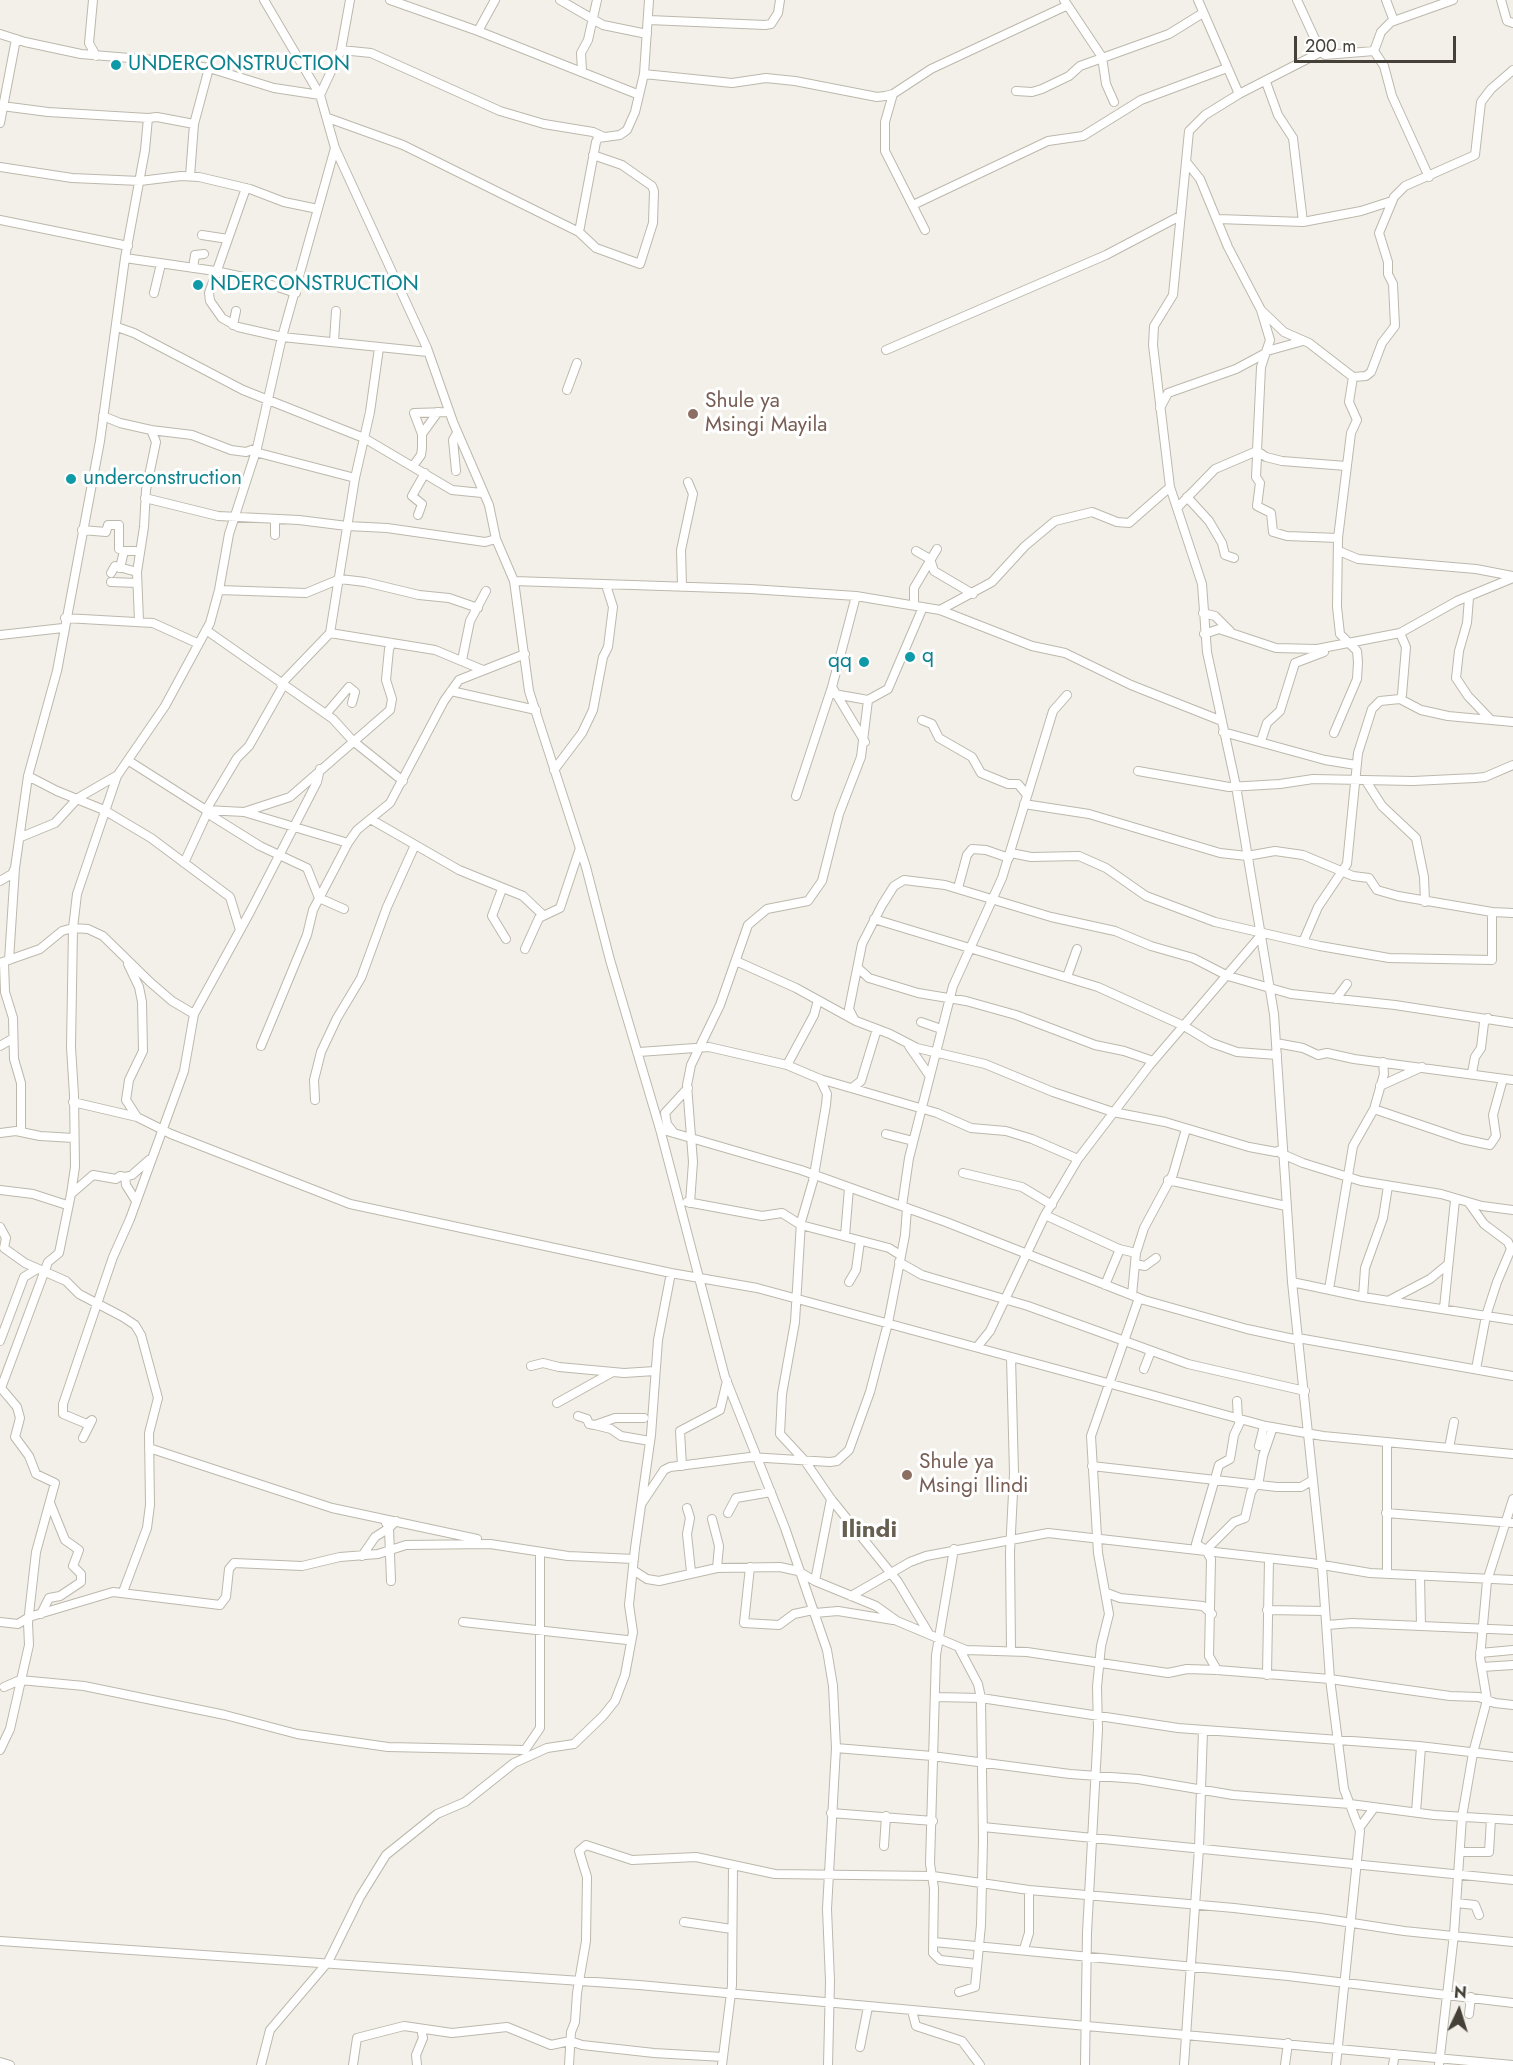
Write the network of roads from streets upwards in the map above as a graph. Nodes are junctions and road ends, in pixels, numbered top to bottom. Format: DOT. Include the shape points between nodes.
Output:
graph roads {
  1 [pos="93,0"];
  2 [pos="264,0"];
  3 [pos="350,0"];
  4 [pos="390,0"];
  5 [pos="495,0"];
  6 [pos="560,0"];
  7 [pos="597,0"];
  8 [pos="649,0"];
  9 [pos="780,0"];
  10 [pos="1198,0"];
  11 [pos="1297,0"];
  12 [pos="1386,0"];
  13 [pos="1453,0"];
  14 [pos="1501,0"];
  15 [pos="1065,3"];
  16 [pos="1203,13"];
  17 [pos="649,20"];
  18 [pos="593,21"];
  19 [pos="1394,21"];
  20 [pos="1513,23"];
  21 [pos="478,31"];
  22 [pos="0,34"];
  23 [pos="647,34"];
  24 [pos="16,39"];
  25 [pos="89,43"];
  26 [pos="341,50"];
  27 [pos="1374,51"];
  28 [pos="1321,52"];
  29 [pos="81,54"];
  30 [pos="96,56"];
  31 [pos="1102,57"];
  32 [pos="209,68"];
  33 [pos="1227,68"];
  34 [pos="1513,69"];
  35 [pos="582,71"];
  36 [pos="644,74"];
  37 [pos="1266,82"];
  38 [pos="1016,91"];
  39 [pos="320,94"];
  40 [pos="637,94"];
  41 [pos="893,94"];
  42 [pos="1239,94"];
  43 [pos="1114,102"];
  44 [pos="2,106"];
  45 [pos="328,117"];
  46 [pos="148,118"];
  47 [pos="0,123"];
  48 [pos="194,124"];
  49 [pos="604,137"];
  50 [pos="334,148"];
  51 [pos="593,155"];
  52 [pos="1188,164"];
  53 [pos="0,167"];
  54 [pos="190,176"];
  55 [pos="1429,177"];
  56 [pos="140,181"];
  57 [pos="246,188"];
  58 [pos="1392,201"];
  59 [pos="913,205"];
  60 [pos="318,209"];
  61 [pos="1180,216"];
  62 [pos="1218,219"];
  63 [pos="0,220"];
  64 [pos="1303,222"];
  65 [pos="924,230"];
  66 [pos="579,232"];
  67 [pos="202,235"];
  68 [pos="228,239"];
  69 [pos="128,246"];
  70 [pos="204,254"];
  71 [pos="125,258"];
  72 [pos="161,264"];
  73 [pos="194,268"];
  74 [pos="215,271"];
  75 [pos="154,293"];
  76 [pos="296,293"];
  77 [pos="1261,310"];
  78 [pos="236,311"];
  79 [pos="336,311"];
  80 [pos="233,325"];
  81 [pos="117,327"];
  82 [pos="282,337"];
  83 [pos="334,341"];
  84 [pos="1303,341"];
  85 [pos="380,348"];
  86 [pos="886,350"];
  87 [pos="428,352"];
  88 [pos="1266,352"];
  89 [pos="577,363"];
  90 [pos="1353,377"];
  91 [pos="567,390"];
  92 [pos="267,400"];
  93 [pos="1160,408"];
  94 [pos="438,412"];
  95 [pos="449,412"];
  96 [pos="103,416"];
  97 [pos="151,430"];
  98 [pos="457,433"];
  99 [pos="422,434"];
  100 [pos="364,438"];
  101 [pos="256,450"];
  102 [pos="1257,455"];
  103 [pos="413,466"];
  104 [pos="1346,466"];
  105 [pos="456,471"];
  106 [pos="425,473"];
  107 [pos="355,478"];
  108 [pos="688,482"];
  109 [pos="1170,487"];
  110 [pos="482,493"];
  111 [pos="1187,496"];
  112 [pos="145,498"];
  113 [pos="1177,508"];
  114 [pos="418,514"];
  115 [pos="235,517"];
  116 [pos="275,519"];
  117 [pos="347,526"];
  118 [pos="82,530"];
  119 [pos="275,536"];
  120 [pos="1338,538"];
  121 [pos="496,539"];
  122 [pos="119,549"];
  123 [pos="937,549"];
  124 [pos="135,551"];
  125 [pos="916,551"];
  126 [pos="1339,551"];
  127 [pos="1234,558"];
  128 [pos="930,559"];
  129 [pos="120,568"];
  130 [pos="136,572"];
  131 [pos="1513,577"];
  132 [pos="340,579"];
  133 [pos="514,581"];
  134 [pos="137,583"];
  135 [pos="606,585"];
  136 [pos="682,586"];
  137 [pos="219,590"];
  138 [pos="486,591"];
  139 [pos="973,594"];
  140 [pos="855,597"];
  141 [pos="1468,598"];
  142 [pos="918,606"];
  143 [pos="477,608"];
  144 [pos="940,610"];
  145 [pos="1203,613"];
  146 [pos="65,618"];
  147 [pos="139,621"];
  148 [pos="63,628"];
  149 [pos="206,630"];
  150 [pos="1230,631"];
  151 [pos="330,633"];
  152 [pos="1400,633"];
  153 [pos="1204,634"];
  154 [pos="1340,634"];
  155 [pos="0,635"];
  156 [pos="197,643"];
  157 [pos="392,643"];
  158 [pos="1347,643"];
  159 [pos="1330,646"];
  160 [pos="525,654"];
  161 [pos="462,660"];
  162 [pos="483,670"];
  163 [pos="282,685"];
  164 [pos="833,690"];
  165 [pos="451,691"];
  166 [pos="1066,695"];
  167 [pos="1400,699"];
  168 [pos="868,700"];
  169 [pos="352,703"];
  170 [pos="536,710"];
  171 [pos="326,714"];
  172 [pos="1490,719"];
  173 [pos="922,720"];
  174 [pos="1222,721"];
  175 [pos="1513,722"];
  176 [pos="1223,732"];
  177 [pos="1334,733"];
  178 [pos="352,741"];
  179 [pos="1261,741"];
  180 [pos="865,742"];
  181 [pos="129,761"];
  182 [pos="1356,765"];
  183 [pos="1513,765"];
  184 [pos="320,769"];
  185 [pos="554,770"];
  186 [pos="1138,771"];
  187 [pos="28,776"];
  188 [pos="117,776"];
  189 [pos="1355,780"];
  190 [pos="403,781"];
  191 [pos="1366,781"];
  192 [pos="1236,786"];
  193 [pos="796,796"];
  194 [pos="78,798"];
  195 [pos="1025,800"];
  196 [pos="104,810"];
  197 [pos="207,811"];
  198 [pos="244,812"];
  199 [pos="372,820"];
  200 [pos="293,825"];
  201 [pos="21,837"];
  202 [pos="348,843"];
  203 [pos="415,844"];
  204 [pos="580,848"];
  205 [pos="279,855"];
  206 [pos="1010,856"];
  207 [pos="1247,856"];
  208 [pos="184,863"];
  209 [pos="15,868"];
  210 [pos="1342,871"];
  211 [pos="0,881"];
  212 [pos="958,888"];
  213 [pos="502,889"];
  214 [pos="319,898"];
  215 [pos="992,900"];
  216 [pos="1425,902"];
  217 [pos="344,909"];
  218 [pos="1492,912"];
  219 [pos="1513,913"];
  220 [pos="543,915"];
  221 [pos="874,920"];
  222 [pos="73,928"];
  223 [pos="240,930"];
  224 [pos="1262,934"];
  225 [pos="506,939"];
  226 [pos="1303,942"];
  227 [pos="525,949"];
  228 [pos="1077,949"];
  229 [pos="971,950"];
  230 [pos="5,961"];
  231 [pos="127,961"];
  232 [pos="736,961"];
  233 [pos="859,969"];
  234 [pos="1228,976"];
  235 [pos="1067,977"];
  236 [pos="1347,984"];
  237 [pos="1270,987"];
  238 [pos="949,999"];
  239 [pos="1336,999"];
  240 [pos="818,1000"];
  241 [pos="195,1014"];
  242 [pos="1488,1018"];
  243 [pos="856,1021"];
  244 [pos="921,1023"];
  245 [pos="1513,1023"];
  246 [pos="1184,1026"];
  247 [pos="877,1029"];
  248 [pos="941,1029"];
  249 [pos="12,1039"];
  250 [pos="908,1043"];
  251 [pos="1276,1043"];
  252 [pos="0,1046"];
  253 [pos="261,1046"];
  254 [pos="701,1048"];
  255 [pos="935,1051"];
  256 [pos="639,1052"];
  257 [pos="1277,1055"];
  258 [pos="1153,1061"];
  259 [pos="1383,1062"];
  260 [pos="787,1065"];
  261 [pos="1422,1067"];
  262 [pos="1472,1073"];
  263 [pos="929,1076"];
  264 [pos="820,1079"];
  265 [pos="1503,1079"];
  266 [pos="1513,1080"];
  267 [pos="842,1085"];
  268 [pos="1380,1086"];
  269 [pos="688,1088"];
  270 [pos="852,1088"];
  271 [pos="827,1094"];
  272 [pos="126,1100"];
  273 [pos="315,1100"];
  274 [pos="74,1102"];
  275 [pos="1374,1109"];
  276 [pos="921,1110"];
  277 [pos="118,1112"];
  278 [pos="1113,1112"];
  279 [pos="137,1116"];
  280 [pos="164,1129"];
  281 [pos="660,1129"];
  282 [pos="1186,1129"];
  283 [pos="0,1132"];
  284 [pos="21,1132"];
  285 [pos="886,1134"];
  286 [pos="676,1135"];
  287 [pos="74,1138"];
  288 [pos="692,1139"];
  289 [pos="913,1141"];
  290 [pos="1284,1154"];
  291 [pos="151,1158"];
  292 [pos="1078,1159"];
  293 [pos="963,1173"];
  294 [pos="814,1176"];
  295 [pos="125,1177"];
  296 [pos="1348,1177"];
  297 [pos="1168,1180"];
  298 [pos="1388,1186"];
  299 [pos="849,1188"];
  300 [pos="0,1190"];
  301 [pos="71,1194"];
  302 [pos="678,1200"];
  303 [pos="1455,1200"];
  304 [pos="136,1201"];
  305 [pos="690,1203"];
  306 [pos="1469,1203"];
  307 [pos="67,1205"];
  308 [pos="1052,1205"];
  309 [pos="1286,1206"];
  310 [pos="905,1207"];
  311 [pos="1513,1209"];
  312 [pos="1045,1215"];
  313 [pos="801,1225"];
  314 [pos="0,1227"];
  315 [pos="845,1236"];
  316 [pos="860,1241"];
  317 [pos="1120,1250"];
  318 [pos="1026,1252"];
  319 [pos="1512,1252"];
  320 [pos="1136,1253"];
  321 [pos="899,1258"];
  322 [pos="1156,1258"];
  323 [pos="1135,1264"];
  324 [pos="1447,1264"];
  325 [pos="41,1270"];
  326 [pos="671,1273"];
  327 [pos="697,1277"];
  328 [pos="849,1282"];
  329 [pos="1292,1282"];
  330 [pos="1106,1285"];
  331 [pos="1329,1289"];
  332 [pos="1136,1297"];
  333 [pos="1363,1297"];
  334 [pos="797,1298"];
  335 [pos="1005,1300"];
  336 [pos="1387,1301"];
  337 [pos="98,1304"];
  338 [pos="1444,1308"];
  339 [pos="1486,1316"];
  340 [pos="1513,1320"];
  341 [pos="888,1323"];
  342 [pos="1298,1339"];
  343 [pos="1125,1340"];
  344 [pos="0,1341"];
  345 [pos="977,1347"];
  346 [pos="1151,1351"];
  347 [pos="1011,1357"];
  348 [pos="531,1366"];
  349 [pos="1144,1369"];
  350 [pos="1476,1370"];
  351 [pos="655,1371"];
  352 [pos="612,1372"];
  353 [pos="1513,1376"];
  354 [pos="727,1381"];
  355 [pos="1108,1385"];
  356 [pos="0,1389"];
  357 [pos="1305,1391"];
  358 [pos="1237,1401"];
  359 [pos="557,1403"];
  360 [pos="578,1416"];
  361 [pos="644,1418"];
  362 [pos="1240,1419"];
  363 [pos="1454,1422"];
  364 [pos="595,1425"];
  365 [pos="1269,1426"];
  366 [pos="1309,1434"];
  367 [pos="83,1438"];
  368 [pos="650,1442"];
  369 [pos="1387,1442"];
  370 [pos="1259,1446"];
  371 [pos="149,1448"];
  372 [pos="1449,1448"];
  373 [pos="1513,1454"];
  374 [pos="757,1457"];
  375 [pos="805,1461"];
  376 [pos="682,1466"];
  377 [pos="1092,1466"];
  378 [pos="1313,1480"];
  379 [pos="1217,1481"];
  380 [pos="1256,1486"];
  381 [pos="771,1492"];
  382 [pos="831,1499"];
  383 [pos="1513,1499"];
  384 [pos="50,1503"];
  385 [pos="640,1506"];
  386 [pos="687,1508"];
  387 [pos="728,1513"];
  388 [pos="1386,1513"];
  389 [pos="382,1518"];
  390 [pos="712,1519"];
  391 [pos="396,1521"];
  392 [pos="1509,1523"];
  393 [pos="389,1528"];
  394 [pos="1097,1537"];
  395 [pos="1011,1540"];
  396 [pos="954,1549"];
  397 [pos="1206,1550"];
  398 [pos="391,1551"];
  399 [pos="542,1554"];
  400 [pos="362,1556"];
  401 [pos="634,1559"];
  402 [pos="1269,1559"];
  403 [pos="750,1566"];
  404 [pos="1322,1566"];
  405 [pos="717,1568"];
  406 [pos="633,1570"];
  407 [pos="798,1571"];
  408 [pos="691,1572"];
  409 [pos="891,1573"];
  410 [pos="1387,1574"];
  411 [pos="1420,1576"];
  412 [pos="1513,1580"];
  413 [pos="391,1581"];
  414 [pos="815,1581"];
  415 [pos="1487,1581"];
  416 [pos="123,1592"];
  417 [pos="1107,1593"];
  418 [pos="851,1596"];
  419 [pos="1267,1610"];
  420 [pos="814,1611"];
  421 [pos="1325,1611"];
  422 [pos="41,1614"];
  423 [pos="1212,1614"];
  424 [pos="29,1617"];
  425 [pos="897,1621"];
  426 [pos="0,1622"];
  427 [pos="463,1622"];
  428 [pos="1327,1625"];
  429 [pos="1421,1626"];
  430 [pos="1481,1628"];
  431 [pos="1513,1630"];
  432 [pos="540,1631"];
  433 [pos="928,1633"];
  434 [pos="939,1637"];
  435 [pos="627,1640"];
  436 [pos="959,1648"];
  437 [pos="1513,1650"];
  438 [pos="1011,1651"];
  439 [pos="1480,1653"];
  440 [pos="1099,1661"];
  441 [pos="1513,1665"];
  442 [pos="1482,1667"];
  443 [pos="1217,1670"];
  444 [pos="1267,1675"];
  445 [pos="20,1680"];
  446 [pos="1330,1680"];
  447 [pos="1,1687"];
  448 [pos="936,1697"];
  449 [pos="981,1698"];
  450 [pos="1487,1700"];
  451 [pos="1513,1705"];
  452 [pos="1096,1716"];
  453 [pos="1203,1730"];
  454 [pos="1338,1740"];
  455 [pos="1421,1747"];
  456 [pos="836,1748"];
  457 [pos="0,1750"];
  458 [pos="1473,1753"];
  459 [pos="932,1756"];
  460 [pos="1513,1757"];
  461 [pos="983,1763"];
  462 [pos="1095,1777"];
  463 [pos="1202,1789"];
  464 [pos="1350,1804"];
  465 [pos="1374,1808"];
  466 [pos="1416,1812"];
  467 [pos="831,1813"];
  468 [pos="886,1816"];
  469 [pos="1462,1817"];
  470 [pos="1491,1819"];
  471 [pos="1513,1820"];
  472 [pos="933,1821"];
  473 [pos="983,1827"];
  474 [pos="1360,1827"];
  475 [pos="1092,1837"];
  476 [pos="884,1846"];
  477 [pos="1199,1848"];
  478 [pos="1460,1852"];
  479 [pos="733,1866"];
  480 [pos="1357,1866"];
  481 [pos="829,1873"];
  482 [pos="1458,1875"];
  483 [pos="933,1876"];
  484 [pos="1513,1880"];
  485 [pos="982,1883"];
  486 [pos="1029,1890"];
  487 [pos="1089,1894"];
  488 [pos="1456,1903"];
  489 [pos="1194,1905"];
  490 [pos="1479,1915"];
  491 [pos="684,1922"];
  492 [pos="1352,1922"];
  493 [pos="732,1929"];
  494 [pos="1454,1934"];
  495 [pos="0,1941"];
  496 [pos="934,1942"];
  497 [pos="1513,1942"];
  498 [pos="980,1945"];
  499 [pos="1023,1949"];
  500 [pos="1087,1957"];
  501 [pos="328,1962"];
  502 [pos="977,1964"];
  503 [pos="1192,1967"];
  504 [pos="580,1982"];
  505 [pos="1345,1982"];
  506 [pos="958,1992"];
  507 [pos="1446,1994"];
  508 [pos="731,1995"];
  509 [pos="1471,1997"];
  510 [pos="830,2003"];
  511 [pos="1513,2003"];
  512 [pos="868,2007"];
  513 [pos="912,2011"];
  514 [pos="1469,2014"];
  515 [pos="1087,2025"];
  516 [pos="421,2029"];
  517 [pos="1187,2034"];
  518 [pos="570,2040"];
  519 [pos="1288,2043"];
  520 [pos="860,2047"];
  521 [pos="1338,2048"];
  522 [pos="1395,2054"];
  523 [pos="723,2061"];
  524 [pos="0,2062"];
  525 [pos="1440,2062"];
  526 [pos="10,2065"];
  527 [pos="261,2065"];
  528 [pos="353,2065"];
  529 [pos="417,2065"];
  530 [pos="569,2065"];
  531 [pos="828,2065"];
  532 [pos="980,2065"];
  533 [pos="1085,2065"];
  534 [pos="1184,2065"];
  535 [pos="1285,2065"];
  536 [pos="1336,2065"];
  537 [pos="1393,2065"];
  538 [pos="1513,2065"];
  1 -- 25 [label="street"];
  2 -- 39 [label="street"];
  3 -- 26 [label="street"];
  4 -- 21 [label="street"];
  5 -- 21 [label="street"];
  6 -- 18 [label="street"];
  7 -- 18 [label="street"];
  8 -- 17 [label="street"];
  9 -- 17 [label="street" via="771,24"];
  10 -- 16 [label="street"];
  11 -- 28 [label="street"];
  12 -- 19 [label="street"];
  13 -- 19 [label="street"];
  14 -- 20 [label="street" via="1507,21"];
  15 -- 31 [label="street"];
  15 -- 41 [label="street" via="931,69"];
  16 -- 31 [label="street" via="1169,34"];
  16 -- 33 [label="street"];
  17 -- 23 [label="street"];
  18 -- 23 [label="street" via="621,31"];
  18 -- 35 [label="street" via="581,53"];
  19 -- 27 [label="street" via="1381,32"];
  21 -- 35 [label="street"];
  22 -- 24 [label="street"];
  23 -- 36 [label="street"];
  24 -- 29 [label="street"];
  24 -- 44 [label="street"];
  25 -- 29 [label="street"];
  25 -- 30 [label="street"];
  26 -- 39 [label="street"];
  26 -- 49 [label="street" via="371,53 500,111"];
  27 -- 28 [label="street" via="1325,55"];
  27 -- 55 [label="street" via="1384,66 1392,96"];
  28 -- 37 [label="street"];
  29 -- 30 [label="street"];
  30 -- 32 [label="street"];
  31 -- 38 [label="street" via="1042,89"];
  31 -- 43 [label="street" via="1106,84"];
  32 -- 39 [label="street" via="274,88"];
  32 -- 48 [label="street"];
  33 -- 42 [label="street"];
  33 -- 59 [label="street" via="1149,96 1083,136 1048,141"];
  34 -- 55 [label="street" via="1481,102 1475,155"];
  35 -- 40 [label="street"];
  36 -- 40 [label="street"];
  36 -- 41 [label="street" via="732,83 766,78 877,97"];
  37 -- 42 [label="street"];
  37 -- 64 [label="street" via="1278,115 1293,138"];
  39 -- 45 [label="street"];
  40 -- 49 [label="street" via="627,130"];
  41 -- 59 [label="street" via="885,122 885,150"];
  42 -- 52 [label="street" via="1192,127 1188,136"];
  44 -- 46 [label="street"];
  44 -- 47 [label="street"];
  45 -- 50 [label="street"];
  45 -- 66 [label="street" via="403,145"];
  46 -- 48 [label="street" via="174,118"];
  46 -- 56 [label="street"];
  48 -- 54 [label="street"];
  49 -- 51 [label="street" via="597,140"];
  50 -- 60 [label="street"];
  50 -- 87 [label="street"];
  51 -- 66 [label="street"];
  51 -- 66 [label="street" via="622,165 652,186 653,223 643,260 638,265 596,248"];
  52 -- 61 [label="street"];
  52 -- 62 [label="street" via="1200,179"];
  53 -- 56 [label="street" via="72,178"];
  54 -- 56 [label="street"];
  54 -- 57 [label="street"];
  55 -- 58 [label="street" via="1400,189"];
  56 -- 69 [label="street"];
  57 -- 60 [label="street"];
  57 -- 68 [label="street"];
  58 -- 64 [label="street"];
  58 -- 90 [label="street" via="1379,233 1393,284 1395,326 1382,343 1371,372"];
  59 -- 65 [label="street"];
  60 -- 76 [label="street"];
  61 -- 86 [label="street" via="1106,255"];
  61 -- 93 [label="street" via="1173,295 1153,330"];
  62 -- 64 [label="street"];
  62 -- 77 [label="street"];
  63 -- 69 [label="street"];
  67 -- 68 [label="street"];
  68 -- 74 [label="street"];
  69 -- 71 [label="street"];
  70 -- 73 [label="street" via="195,255"];
  71 -- 72 [label="street"];
  71 -- 81 [label="street"];
  72 -- 73 [label="street"];
  72 -- 75 [label="street"];
  73 -- 74 [label="street"];
  74 -- 76 [label="street"];
  74 -- 80 [label="street" via="208,297 219,314"];
  76 -- 82 [label="street"];
  77 -- 84 [label="street" via="1284,332"];
  77 -- 88 [label="street" via="1269,333"];
  78 -- 80 [label="street"];
  79 -- 83 [label="street"];
  80 -- 82 [label="street"];
  81 -- 92 [label="street"];
  81 -- 96 [label="street"];
  82 -- 83 [label="street"];
  82 -- 92 [label="street"];
  83 -- 85 [label="street"];
  84 -- 88 [label="street"];
  84 -- 90 [label="street"];
  85 -- 87 [label="street"];
  85 -- 100 [label="street"];
  87 -- 95 [label="street"];
  88 -- 93 [label="street" via="1236,369 1168,393"];
  88 -- 102 [label="street"];
  89 -- 91 [label="street"];
  90 -- 104 [label="street" via="1349,402 1356,420"];
  92 -- 100 [label="street"];
  92 -- 101 [label="street"];
  93 -- 109 [label="street"];
  94 -- 95 [label="street"];
  94 -- 99 [label="street"];
  94 -- 99 [label="street" via="414,413"];
  95 -- 98 [label="street"];
  96 -- 97 [label="street"];
  96 -- 118 [label="street"];
  97 -- 101 [label="street" via="192,435 241,452"];
  97 -- 112 [label="street" via="156,442"];
  98 -- 105 [label="street" via="453,440"];
  98 -- 110 [label="street"];
  99 -- 103 [label="street" via="421,455"];
  100 -- 103 [label="street"];
  100 -- 107 [label="street"];
  101 -- 107 [label="street"];
  101 -- 115 [label="street"];
  102 -- 104 [label="street"];
  102 -- 111 [label="street" via="1215,470"];
  102 -- 120 [label="street" via="1257,506 1271,513 1273,532"];
  103 -- 106 [label="street"];
  104 -- 120 [label="street"];
  106 -- 110 [label="street" via="458,492"];
  106 -- 114 [label="street" via="412,496 422,504"];
  107 -- 117 [label="street"];
  108 -- 136 [label="street" via="693,494 681,550"];
  109 -- 113 [label="street"];
  109 -- 139 [label="street" via="1129,523 1092,512 1055,521 1024,546 992,582"];
  110 -- 121 [label="street" via="491,511"];
  111 -- 113 [label="street"];
  111 -- 127 [label="street" via="1209,521 1225,555"];
  112 -- 115 [label="street"];
  112 -- 130 [label="street"];
  113 -- 145 [label="street" via="1202,584"];
  115 -- 116 [label="street"];
  115 -- 137 [label="street" via="228,534"];
  116 -- 117 [label="street"];
  116 -- 119 [label="street"];
  117 -- 121 [label="street" via="485,542"];
  117 -- 132 [label="street"];
  118 -- 122 [label="street" via="106,532 108,525 119,525"];
  118 -- 146 [label="street"];
  120 -- 126 [label="street"];
  121 -- 133 [label="street"];
  123 -- 128 [label="street"];
  124 -- 129 [label="street" via="124,551"];
  125 -- 128 [label="street"];
  126 -- 131 [label="street" via="1358,559 1476,569"];
  126 -- 154 [label="street" via="1336,606"];
  128 -- 139 [label="street" via="934,571"];
  128 -- 142 [label="street" via="914,588"];
  129 -- 130 [label="street"];
  129 -- 134 [label="street" via="115,566 111,578"];
  130 -- 134 [label="street"];
  131 -- 141 [label="street"];
  132 -- 137 [label="street" via="306,592"];
  132 -- 143 [label="street" via="449,598"];
  132 -- 151 [label="street"];
  133 -- 135 [label="street"];
  133 -- 160 [label="street"];
  134 -- 147 [label="street"];
  135 -- 136 [label="street"];
  135 -- 185 [label="street" via="613,607 609,645 593,710 582,733"];
  136 -- 140 [label="street"];
  137 -- 149 [label="street"];
  138 -- 143 [label="street"];
  139 -- 144 [label="street"];
  140 -- 142 [label="street"];
  140 -- 164 [label="street"];
  141 -- 152 [label="street"];
  141 -- 172 [label="street" via="1456,678"];
  142 -- 144 [label="street"];
  142 -- 168 [label="street" via="891,684"];
  143 -- 161 [label="street" via="466,633"];
  144 -- 174 [label="street" via="1032,646 1065,653 1131,685"];
  145 -- 150 [label="street" via="1215,616"];
  145 -- 153 [label="street"];
  146 -- 147 [label="street"];
  146 -- 148 [label="street"];
  147 -- 156 [label="street" via="161,625"];
  148 -- 155 [label="street"];
  148 -- 187 [label="street" via="57,671"];
  149 -- 156 [label="street"];
  149 -- 163 [label="street"];
  150 -- 153 [label="street" via="1214,629"];
  150 -- 159 [label="street" via="1286,650"];
  151 -- 157 [label="street"];
  151 -- 163 [label="street"];
  152 -- 158 [label="street"];
  152 -- 167 [label="street" via="1406,647"];
  153 -- 174 [label="street"];
  154 -- 158 [label="street"];
  154 -- 159 [label="street"];
  156 -- 181 [label="street" via="172,694"];
  157 -- 161 [label="street" via="435,650"];
  157 -- 178 [label="street" via="386,680 391,707"];
  158 -- 159 [label="street"];
  158 -- 177 [label="street" via="1357,651 1356,680"];
  159 -- 179 [label="street" via="1295,663 1280,711 1267,723"];
  160 -- 162 [label="street"];
  160 -- 170 [label="street"];
  161 -- 162 [label="street"];
  162 -- 165 [label="street" via="461,678"];
  163 -- 171 [label="street"];
  163 -- 197 [label="street"];
  164 -- 168 [label="street"];
  164 -- 180 [label="street"];
  164 -- 193 [label="street"];
  165 -- 170 [label="street"];
  165 -- 190 [label="street"];
  166 -- 195 [label="street" via="1053,711"];
  167 -- 172 [label="street" via="1421,710"];
  167 -- 182 [label="street" via="1376,703 1360,742"];
  168 -- 180 [label="street"];
  169 -- 171 [label="street" via="355,692 349,687"];
  170 -- 185 [label="street"];
  171 -- 178 [label="street"];
  172 -- 175 [label="street"];
  173 -- 195 [label="street" via="932,724 946,744 972,757 981,774 1018,784"];
  174 -- 176 [label="street"];
  176 -- 179 [label="street"];
  176 -- 192 [label="street"];
  178 -- 184 [label="street"];
  178 -- 190 [label="street"];
  179 -- 182 [label="street"];
  180 -- 232 [label="street" via="839,814 822,881 812,898 803,904 774,907 752,921"];
  181 -- 188 [label="street"];
  181 -- 197 [label="street"];
  182 -- 189 [label="street"];
  183 -- 191 [label="street" via="1485,777"];
  184 -- 198 [label="street" via="290,797"];
  184 -- 200 [label="street"];
  185 -- 204 [label="street"];
  186 -- 192 [label="street"];
  187 -- 194 [label="street"];
  187 -- 201 [label="street"];
  188 -- 194 [label="street"];
  188 -- 196 [label="street"];
  189 -- 191 [label="street"];
  189 -- 192 [label="street" via="1313,779"];
  189 -- 210 [label="street" via="1348,856"];
  190 -- 199 [label="street" via="390,803"];
  191 -- 216 [label="street" via="1382,806 1416,838"];
  192 -- 207 [label="street"];
  194 -- 196 [label="street"];
  194 -- 201 [label="street" via="55,823"];
  195 -- 206 [label="street"];
  195 -- 207 [label="street" via="1089,814 1202,849"];
  196 -- 208 [label="street"];
  196 -- 222 [label="street" via="77,894"];
  197 -- 198 [label="street"];
  197 -- 205 [label="street"];
  197 -- 208 [label="street"];
  198 -- 200 [label="street"];
  199 -- 202 [label="street" via="357,830"];
  199 -- 203 [label="street"];
  200 -- 202 [label="street"];
  200 -- 205 [label="street"];
  201 -- 209 [label="street"];
  202 -- 214 [label="street"];
  203 -- 213 [label="street"];
  203 -- 273 [label="street" via="361,978 321,1052 314,1080"];
  204 -- 220 [label="street" via="560,908"];
  204 -- 256 [label="street"];
  205 -- 214 [label="street" via="308,868"];
  205 -- 223 [label="street"];
  206 -- 212 [label="street" via="972,849"];
  206 -- 215 [label="street"];
  206 -- 224 [label="street" via="1079,856 1106,868 1159,902"];
  207 -- 210 [label="street" via="1290,852"];
  207 -- 224 [label="street"];
  208 -- 223 [label="street" via="230,897"];
  209 -- 211 [label="street"];
  209 -- 230 [label="street"];
  210 -- 216 [label="street" via="1369,878 1377,890"];
  210 -- 226 [label="street" via="1318,907"];
  212 -- 215 [label="street"];
  212 -- 221 [label="street" via="904,880 894,886"];
  213 -- 220 [label="street" via="523,896"];
  213 -- 225 [label="street" via="492,916"];
  214 -- 217 [label="street"];
  214 -- 253 [label="street"];
  215 -- 229 [label="street"];
  215 -- 234 [label="street" via="1115,931 1192,958"];
  216 -- 218 [label="street"];
  218 -- 219 [label="street"];
  218 -- 226 [label="street" via="1493,955 1492,960 1486,961 1394,959"];
  220 -- 227 [label="street" via="534,924"];
  221 -- 229 [label="street"];
  221 -- 233 [label="street" via="862,944"];
  222 -- 230 [label="street" via="57,934 40,949"];
  222 -- 231 [label="street" via="103,936"];
  222 -- 274 [label="street" via="70,1047"];
  223 -- 241 [label="street"];
  224 -- 226 [label="street"];
  224 -- 234 [label="street"];
  224 -- 237 [label="street"];
  228 -- 235 [label="street"];
  229 -- 235 [label="street"];
  229 -- 238 [label="street"];
  230 -- 249 [label="street"];
  231 -- 241 [label="street" via="172,1001"];
  231 -- 272 [label="street" via="140,992 144,1042 129,1080"];
  232 -- 240 [label="street"];
  232 -- 254 [label="street"];
  233 -- 238 [label="street" via="869,978"];
  233 -- 243 [label="street" via="849,1009"];
  234 -- 237 [label="street"];
  234 -- 246 [label="street"];
  235 -- 246 [label="street"];
  236 -- 239 [label="street"];
  237 -- 239 [label="street" via="1291,994"];
  237 -- 251 [label="street"];
  238 -- 248 [label="street"];
  238 -- 258 [label="street" via="1016,1015 1095,1045"];
  239 -- 242 [label="street"];
  240 -- 243 [label="street"];
  240 -- 260 [label="street"];
  241 -- 280 [label="street" via="184,1071"];
  242 -- 245 [label="street"];
  242 -- 262 [label="street"];
  243 -- 247 [label="street"];
  244 -- 248 [label="street"];
  246 -- 257 [label="street" via="1237,1052"];
  246 -- 258 [label="street"];
  247 -- 250 [label="street"];
  247 -- 270 [label="street" via="864,1075"];
  248 -- 255 [label="street"];
  249 -- 252 [label="street"];
  249 -- 284 [label="street" via="21,1083"];
  250 -- 255 [label="street"];
  250 -- 263 [label="street"];
  251 -- 257 [label="street"];
  251 -- 259 [label="street" via="1318,1055"];
  254 -- 256 [label="street"];
  254 -- 260 [label="street"];
  254 -- 269 [label="street" via="691,1065"];
  255 -- 263 [label="street"];
  255 -- 278 [label="street" via="985,1064"];
  256 -- 281 [label="street"];
  257 -- 290 [label="street"];
  258 -- 278 [label="street"];
  259 -- 261 [label="street"];
  259 -- 268 [label="street" via="1385,1071"];
  260 -- 264 [label="street"];
  261 -- 262 [label="street"];
  261 -- 268 [label="street"];
  262 -- 265 [label="street"];
  263 -- 276 [label="street"];
  264 -- 267 [label="street"];
  264 -- 271 [label="street"];
  265 -- 266 [label="street"];
  265 -- 275 [label="street" via="1493,1115 1496,1136 1490,1145"];
  267 -- 270 [label="street"];
  267 -- 271 [label="street" via="834,1086"];
  268 -- 275 [label="street"];
  269 -- 286 [label="street" via="665,1113 667,1124"];
  269 -- 288 [label="street"];
  270 -- 276 [label="street"];
  271 -- 294 [label="street"];
  272 -- 277 [label="street"];
  272 -- 279 [label="street"];
  274 -- 277 [label="street"];
  274 -- 287 [label="street"];
  275 -- 296 [label="street" via="1355,1141"];
  276 -- 289 [label="street"];
  276 -- 292 [label="street" via="981,1130 1012,1133"];
  277 -- 279 [label="street"];
  278 -- 282 [label="street"];
  278 -- 292 [label="street"];
  279 -- 280 [label="street"];
  280 -- 291 [label="street"];
  280 -- 326 [label="street" via="350,1204"];
  281 -- 286 [label="street"];
  281 -- 302 [label="street"];
  282 -- 290 [label="street"];
  282 -- 297 [label="street"];
  283 -- 284 [label="street"];
  284 -- 287 [label="street"];
  285 -- 289 [label="street"];
  286 -- 288 [label="street"];
  287 -- 301 [label="street"];
  288 -- 294 [label="street"];
  288 -- 305 [label="street"];
  289 -- 310 [label="street" via="905,1176"];
  290 -- 296 [label="street"];
  290 -- 309 [label="street"];
  291 -- 295 [label="street"];
  291 -- 304 [label="street"];
  292 -- 308 [label="street"];
  293 -- 308 [label="street" via="1022,1187"];
  294 -- 299 [label="street"];
  294 -- 313 [label="street"];
  295 -- 301 [label="street" via="93,1175"];
  295 -- 304 [label="street"];
  296 -- 298 [label="street"];
  296 -- 331 [label="street"];
  297 -- 309 [label="street"];
  297 -- 320 [label="street"];
  298 -- 303 [label="street" via="1441,1194"];
  298 -- 333 [label="street" via="1383,1218 1365,1268"];
  299 -- 310 [label="street"];
  299 -- 315 [label="street"];
  300 -- 307 [label="street" via="33,1194"];
  301 -- 307 [label="street"];
  302 -- 305 [label="street"];
  302 -- 327 [label="street"];
  303 -- 306 [label="street"];
  303 -- 324 [label="street"];
  304 -- 337 [label="street"];
  305 -- 313 [label="street" via="762,1216 782,1213"];
  306 -- 311 [label="street"];
  306 -- 319 [label="street" via="1484,1224 1508,1242"];
  307 -- 325 [label="street" via="59,1253"];
  308 -- 312 [label="street"];
  309 -- 329 [label="street"];
  310 -- 318 [label="street"];
  310 -- 321 [label="street" via="905,1235"];
  312 -- 317 [label="street"];
  312 -- 318 [label="street"];
  313 -- 315 [label="street"];
  313 -- 334 [label="street"];
  314 -- 325 [label="street" via="6,1238 4,1248"];
  315 -- 316 [label="street"];
  316 -- 321 [label="street" via="890,1248"];
  316 -- 328 [label="street" via="856,1270"];
  317 -- 320 [label="street"];
  317 -- 330 [label="street"];
  318 -- 330 [label="street"];
  318 -- 335 [label="street"];
  319 -- 339 [label="street"];
  320 -- 323 [label="street"];
  321 -- 335 [label="street" via="922,1275"];
  321 -- 341 [label="street"];
  322 -- 323 [label="street" via="1144,1266"];
  323 -- 332 [label="street"];
  324 -- 336 [label="street" via="1430,1279"];
  324 -- 338 [label="street"];
  325 -- 337 [label="street" via="66,1281"];
  325 -- 344 [label="street" via="24,1277"];
  325 -- 356 [label="street"];
  326 -- 327 [label="street"];
  326 -- 351 [label="street"];
  327 -- 334 [label="street"];
  327 -- 354 [label="street"];
  329 -- 331 [label="street"];
  329 -- 342 [label="street"];
  330 -- 332 [label="street"];
  331 -- 333 [label="street"];
  332 -- 342 [label="street" via="1247,1329"];
  332 -- 343 [label="street"];
  333 -- 336 [label="street"];
  334 -- 341 [label="street"];
  334 -- 375 [label="street" via="780,1431 782,1439"];
  335 -- 343 [label="street"];
  335 -- 345 [label="street"];
  336 -- 338 [label="street"];
  337 -- 367 [label="street" via="61,1411 87,1424 92,1420"];
  337 -- 371 [label="street" via="135,1325 141,1335 158,1396"];
  338 -- 339 [label="street"];
  339 -- 340 [label="street"];
  339 -- 350 [label="street"];
  341 -- 345 [label="street"];
  341 -- 375 [label="street" via="870,1392 849,1450 834,1462"];
  342 -- 350 [label="street"];
  342 -- 357 [label="street"];
  343 -- 346 [label="street"];
  343 -- 355 [label="street"];
  345 -- 347 [label="street"];
  346 -- 349 [label="street"];
  346 -- 357 [label="street" via="1208,1370"];
  347 -- 355 [label="street"];
  347 -- 395 [label="street"];
  348 -- 352 [label="street" via="543,1363"];
  350 -- 353 [label="street"];
  351 -- 352 [label="street"];
  351 -- 368 [label="street"];
  352 -- 359 [label="street"];
  354 -- 374 [label="street"];
  354 -- 376 [label="street" via="720,1410 680,1431"];
  355 -- 362 [label="street"];
  355 -- 377 [label="street" via="1091,1436"];
  356 -- 424 [label="street" via="16,1405 20,1418 15,1437 36,1474 55,1483 36,1552"];
  357 -- 366 [label="street"];
  358 -- 362 [label="street"];
  360 -- 364 [label="street"];
  361 -- 364 [label="street" via="615,1418"];
  362 -- 365 [label="street"];
  362 -- 379 [label="street" via="1230,1459 1219,1466"];
  363 -- 372 [label="street"];
  364 -- 368 [label="street"];
  365 -- 366 [label="street"];
  365 -- 370 [label="street"];
  365 -- 380 [label="street"];
  366 -- 369 [label="street"];
  366 -- 378 [label="street"];
  368 -- 385 [label="street"];
  369 -- 372 [label="street"];
  369 -- 388 [label="street"];
  371 -- 389 [label="street" via="297,1498"];
  371 -- 416 [label="street" via="147,1528"];
  372 -- 373 [label="street"];
  374 -- 375 [label="street"];
  374 -- 376 [label="street"];
  374 -- 381 [label="street"];
  375 -- 382 [label="street"];
  376 -- 385 [label="street" via="664,1470"];
  377 -- 379 [label="street"];
  377 -- 394 [label="street"];
  378 -- 380 [label="street" via="1301,1487"];
  378 -- 404 [label="street"];
  379 -- 380 [label="street"];
  379 -- 397 [label="street" via="1196,1544"];
  380 -- 397 [label="street" via="1245,1518 1234,1522"];
  381 -- 387 [label="street" via="736,1498"];
  381 -- 407 [label="street"];
  382 -- 409 [label="street"];
  382 -- 414 [label="street"];
  383 -- 392 [label="street"];
  384 -- 422 [label="street" via="65,1540 79,1550 73,1566 81,1574 81,1582 60,1596 49,1598"];
  385 -- 401 [label="street"];
  386 -- 408 [label="street"];
  388 -- 392 [label="street"];
  388 -- 410 [label="street"];
  389 -- 391 [label="street"];
  389 -- 393 [label="street"];
  390 -- 405 [label="street" via="719,1546"];
  391 -- 393 [label="street"];
  391 -- 399 [label="street"];
  392 -- 415 [label="street"];
  393 -- 398 [label="street"];
  393 -- 400 [label="street" via="375,1537"];
  394 -- 395 [label="street" via="1048,1533"];
  394 -- 397 [label="street"];
  394 -- 417 [label="street"];
  395 -- 396 [label="street"];
  395 -- 438 [label="street"];
  396 -- 409 [label="street" via="926,1556"];
  396 -- 434 [label="street"];
  397 -- 402 [label="street"];
  397 -- 423 [label="street" via="1210,1559"];
  398 -- 399 [label="street" via="406,1545 471,1543"];
  398 -- 400 [label="street"];
  398 -- 413 [label="street"];
  399 -- 401 [label="street"];
  399 -- 432 [label="street"];
  400 -- 416 [label="street" via="302,1566 234,1563 229,1569 226,1597 220,1605"];
  401 -- 406 [label="street"];
  402 -- 404 [label="street"];
  402 -- 419 [label="street"];
  403 -- 405 [label="street"];
  403 -- 407 [label="street"];
  403 -- 420 [label="street" via="744,1623 779,1625 794,1614"];
  404 -- 410 [label="street"];
  404 -- 421 [label="street"];
  405 -- 408 [label="street"];
  406 -- 408 [label="street" via="654,1580"];
  406 -- 501 [label="street" via="629,1605 631,1641 625,1675 609,1710 574,1744 547,1748 513,1763 465,1802 437,1814 386,1855"];
  407 -- 414 [label="street"];
  407 -- 420 [label="street"];
  409 -- 418 [label="street"];
  409 -- 433 [label="street"];
  410 -- 411 [label="street"];
  411 -- 415 [label="street"];
  411 -- 429 [label="street"];
  412 -- 415 [label="street"];
  414 -- 418 [label="street"];
  415 -- 430 [label="street"];
  416 -- 422 [label="street"];
  417 -- 423 [label="street" via="1120,1598 1203,1606"];
  417 -- 440 [label="street" via="1108,1619"];
  418 -- 425 [label="street" via="876,1606"];
  419 -- 421 [label="street"];
  419 -- 444 [label="street"];
  420 -- 425 [label="street" via="857,1613"];
  420 -- 456 [label="street" via="831,1667"];
  421 -- 428 [label="street"];
  422 -- 424 [label="street"];
  423 -- 443 [label="street" via="1209,1656"];
  424 -- 426 [label="street" via="18,1624"];
  424 -- 445 [label="street" via="29,1646"];
  425 -- 433 [label="street"];
  427 -- 432 [label="street"];
  428 -- 429 [label="street"];
  428 -- 446 [label="street"];
  429 -- 430 [label="street"];
  430 -- 431 [label="street"];
  430 -- 439 [label="street"];
  432 -- 435 [label="street"];
  432 -- 445 [label="street" via="540,1728 525,1750 365,1744 297,1734 123,1693"];
  433 -- 434 [label="street"];
  434 -- 436 [label="street"];
  434 -- 448 [label="street"];
  436 -- 438 [label="street"];
  436 -- 449 [label="street"];
  437 -- 439 [label="street"];
  438 -- 440 [label="street"];
  439 -- 442 [label="street"];
  440 -- 443 [label="street" via="1168,1673"];
  440 -- 452 [label="street"];
  441 -- 442 [label="street"];
  442 -- 450 [label="street"];
  443 -- 444 [label="street"];
  444 -- 446 [label="street"];
  445 -- 447 [label="street"];
  445 -- 457 [label="street" via="10,1729"];
  446 -- 450 [label="street"];
  446 -- 454 [label="street"];
  448 -- 449 [label="street"];
  448 -- 459 [label="street"];
  449 -- 452 [label="street"];
  449 -- 461 [label="street"];
  450 -- 451 [label="street"];
  450 -- 458 [label="street"];
  452 -- 453 [label="street"];
  452 -- 462 [label="street"];
  453 -- 454 [label="street"];
  453 -- 463 [label="street"];
  454 -- 455 [label="street"];
  454 -- 464 [label="street" via="1344,1789"];
  455 -- 458 [label="street"];
  455 -- 466 [label="street"];
  456 -- 459 [label="street"];
  456 -- 467 [label="street"];
  458 -- 460 [label="street"];
  458 -- 469 [label="street"];
  459 -- 461 [label="street"];
  459 -- 472 [label="street"];
  461 -- 462 [label="street"];
  461 -- 473 [label="street"];
  462 -- 463 [label="street"];
  462 -- 475 [label="street"];
  463 -- 464 [label="street"];
  463 -- 477 [label="street"];
  464 -- 465 [label="street"];
  464 -- 474 [label="street"];
  465 -- 466 [label="street"];
  465 -- 474 [label="street"];
  466 -- 469 [label="street"];
  467 -- 468 [label="street"];
  467 -- 481 [label="street"];
  468 -- 472 [label="street"];
  468 -- 476 [label="street"];
  469 -- 470 [label="street"];
  469 -- 478 [label="street"];
  470 -- 471 [label="street"];
  470 -- 478 [label="street" via="1489,1852"];
  472 -- 483 [label="street"];
  473 -- 475 [label="street"];
  473 -- 485 [label="street"];
  474 -- 480 [label="street"];
  475 -- 477 [label="street"];
  475 -- 487 [label="street"];
  477 -- 480 [label="street"];
  477 -- 489 [label="street"];
  478 -- 482 [label="street"];
  479 -- 481 [label="street" via="775,1874"];
  479 -- 493 [label="street"];
  479 -- 504 [label="street" via="696,1857 632,1860 588,1844 583,1846 579,1852 587,1877 588,1914"];
  480 -- 482 [label="street"];
  480 -- 492 [label="street"];
  481 -- 483 [label="street"];
  481 -- 510 [label="street"];
  482 -- 484 [label="street"];
  482 -- 488 [label="street"];
  483 -- 485 [label="street"];
  483 -- 496 [label="street"];
  485 -- 486 [label="street"];
  485 -- 498 [label="street"];
  486 -- 487 [label="street"];
  486 -- 499 [label="street" via="1029,1933"];
  487 -- 489 [label="street"];
  487 -- 500 [label="street"];
  488 -- 490 [label="street" via="1475,1905"];
  488 -- 494 [label="street"];
  489 -- 492 [label="street"];
  489 -- 503 [label="street"];
  491 -- 493 [label="street"];
  492 -- 494 [label="street"];
  492 -- 505 [label="street"];
  493 -- 508 [label="street"];
  494 -- 497 [label="street"];
  494 -- 507 [label="street"];
  495 -- 501 [label="street"];
  496 -- 498 [label="street"];
  496 -- 502 [label="street" via="936,1959"];
  498 -- 499 [label="street"];
  498 -- 502 [label="street"];
  499 -- 500 [label="street"];
  500 -- 503 [label="street"];
  500 -- 515 [label="street"];
  501 -- 504 [label="street"];
  501 -- 527 [label="street" via="270,2031"];
  502 -- 506 [label="street" via="975,1988"];
  503 -- 505 [label="street"];
  503 -- 517 [label="street"];
  504 -- 508 [label="street"];
  504 -- 518 [label="street"];
  505 -- 507 [label="street"];
  505 -- 521 [label="street"];
  507 -- 509 [label="street"];
  507 -- 525 [label="street"];
  508 -- 510 [label="street"];
  508 -- 523 [label="street"];
  509 -- 511 [label="street"];
  509 -- 514 [label="street"];
  510 -- 512 [label="street"];
  510 -- 531 [label="street"];
  512 -- 513 [label="street"];
  512 -- 520 [label="street"];
  513 -- 515 [label="street"];
  513 -- 532 [label="street" via="916,2026 962,2041"];
  515 -- 517 [label="street"];
  515 -- 533 [label="street"];
  516 -- 518 [label="street" via="459,2033 507,2027 550,2045"];
  516 -- 528 [label="street" via="400,2027 357,2038"];
  516 -- 529 [label="street" via="423,2041 416,2055"];
  517 -- 519 [label="street"];
  517 -- 534 [label="street"];
  518 -- 523 [label="street"];
  518 -- 530 [label="street"];
  519 -- 521 [label="street"];
  519 -- 535 [label="street"];
  521 -- 522 [label="street"];
  521 -- 536 [label="street"];
  522 -- 525 [label="street"];
  522 -- 537 [label="street"];
  524 -- 526 [label="street"];
  525 -- 538 [label="street"];
}
